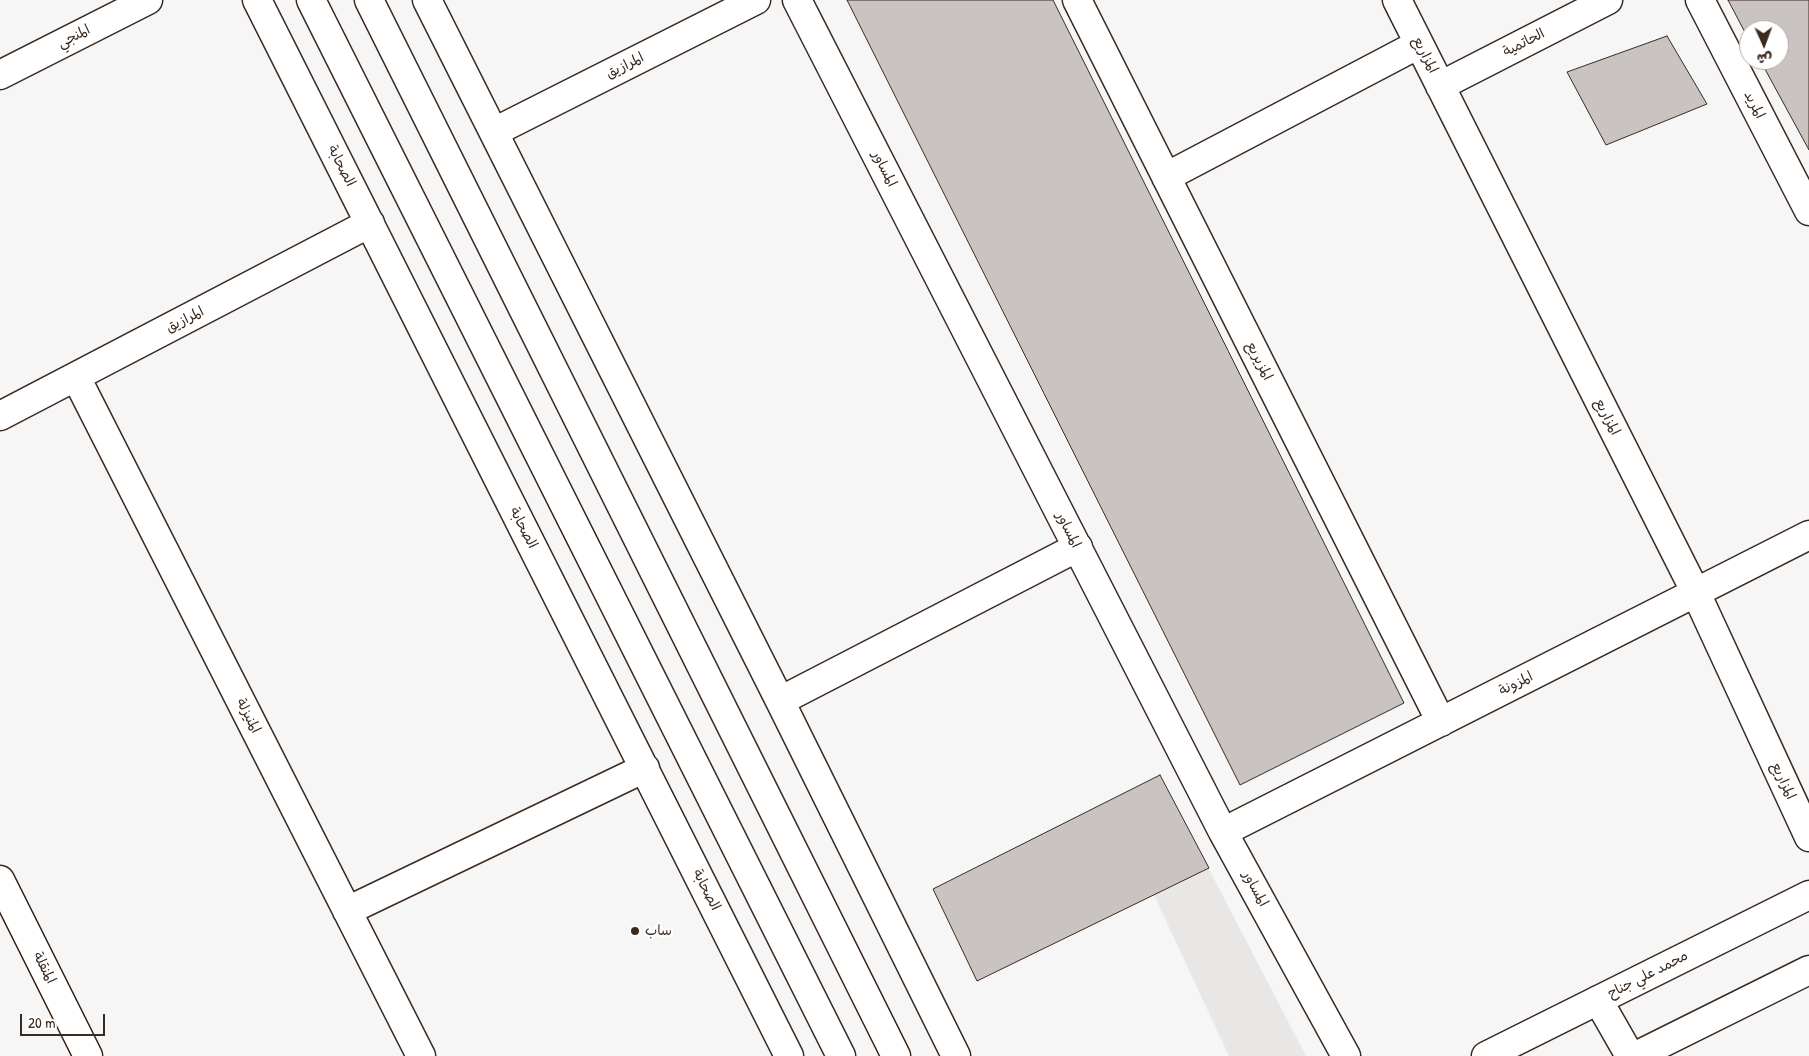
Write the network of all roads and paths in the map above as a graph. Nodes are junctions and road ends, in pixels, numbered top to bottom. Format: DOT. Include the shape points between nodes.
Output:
graph roads {
  1 [pos="148,0"];
  2 [pos="258,0"];
  3 [pos="311,0"];
  4 [pos="368,0"];
  5 [pos="427,0"];
  6 [pos="756,0"];
  7 [pos="797,0"];
  8 [pos="1077,0"];
  9 [pos="1397,0"];
  10 [pos="1608,0"];
  11 [pos="1700,0"];
  12 [pos="1419,44"];
  13 [pos="0,75"];
  14 [pos="1440,86"];
  15 [pos="494,132"];
  16 [pos="1166,177"];
  17 [pos="1809,211"];
  18 [pos="370,223"];
  19 [pos="76,377"];
  20 [pos="0,416"];
  21 [pos="1809,535"];
  22 [pos="1078,547"];
  23 [pos="1696,593"];
  24 [pos="780,701"];
  25 [pos="1441,722"];
  26 [pos="644,768"];
  27 [pos="1223,832"];
  28 [pos="1809,837"];
  29 [pos="0,880"];
  30 [pos="1809,895"];
  31 [pos="347,911"];
  32 [pos="1809,970"];
  33 [pos="1598,1000"];
  34 [pos="88,1056"];
  35 [pos="421,1056"];
  36 [pos="789,1056"];
  37 [pos="840,1056"];
  38 [pos="896,1056"];
  39 [pos="956,1056"];
  40 [pos="1346,1056"];
  41 [pos="1486,1056"];
  42 [pos="1630,1056"];
  43 [pos="1636,1056"];
  1 -- 13 [label="street, المنجي"];
  2 -- 18 [label="street, الصحابة"];
  3 -- 37 [label="street"];
  4 -- 38 [label="street"];
  5 -- 15 [label="street"];
  6 -- 15 [label="street, المرازيق"];
  7 -- 22 [label="street, المساور"];
  8 -- 16 [label="street, المزيريع"];
  9 -- 12 [label="street, المزاريع"];
  10 -- 14 [label="street, الحاتمية"];
  11 -- 17 [label="street, المريد"];
  12 -- 14 [label="street, المزاريع"];
  12 -- 16 [label="street"];
  14 -- 23 [label="street, المزاريع"];
  15 -- 24 [label="street"];
  16 -- 25 [label="street, المزيريع"];
  18 -- 19 [label="street, المرازيق"];
  18 -- 26 [label="street, الصحابة"];
  19 -- 20 [label="street, المرازيق"];
  19 -- 31 [label="street, المنيزلة"];
  21 -- 23 [label="street, المزونة"];
  22 -- 24 [label="street"];
  22 -- 27 [label="street, المساور"];
  23 -- 25 [label="street, المزونة"];
  23 -- 28 [label="street, المزاريع"];
  24 -- 39 [label="street"];
  25 -- 27 [label="street, المزونة"];
  26 -- 31 [label="street"];
  26 -- 36 [label="street, الصحابة"];
  27 -- 40 [label="street, المساور"];
  29 -- 34 [label="street, المنقلة"];
  30 -- 33 [label="street, محمد علي جناح"];
  31 -- 35 [label="street, المنيزلة"];
  32 -- 43 [label="street"];
  33 -- 41 [label="street, محمد علي جناح"];
  33 -- 42 [label="street"];
}
